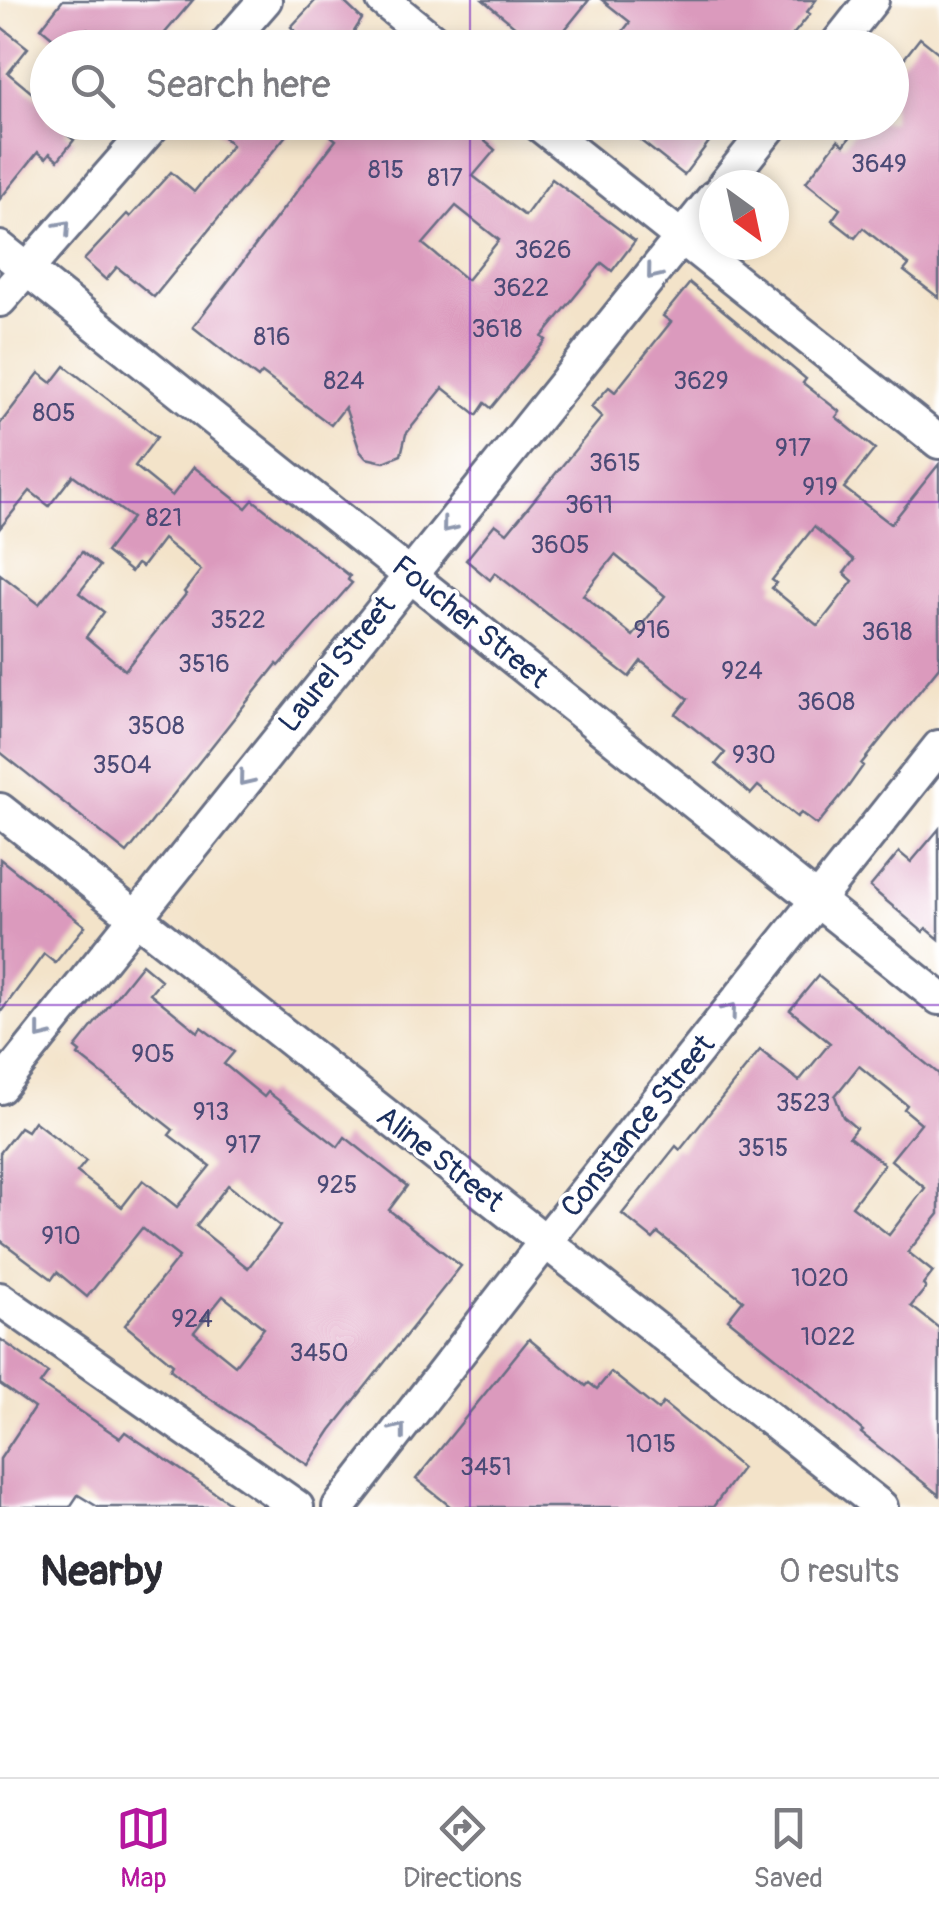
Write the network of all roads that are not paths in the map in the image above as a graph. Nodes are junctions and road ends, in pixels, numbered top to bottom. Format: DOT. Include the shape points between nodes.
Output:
graph roads {
  1 [pos="265,0"];
  2 [pos="383,0"];
  3 [pos="872,0"];
  4 [pos="239,30"];
  5 [pos="420,30"];
  6 [pos="848,30"];
  7 [pos="140,140"];
  8 [pos="558,140"];
  9 [pos="760,140"];
  10 [pos="736,170"];
  11 [pos="699,216"];
  12 [pos="681,238"];
  13 [pos="0,248"];
  14 [pos="26,269"];
  15 [pos="0,300"];
  16 [pos="939,442"];
  17 [pos="410,574"];
  18 [pos="939,747"];
  19 [pos="0,810"];
  20 [pos="817,901"];
  21 [pos="133,918"];
  22 [pos="939,998"];
  23 [pos="0,1087"];
  24 [pos="545,1242"];
  25 [pos="0,1299"];
  26 [pos="298,1507"];
  27 [pos="340,1507"];
  28 [pos="881,1507"];
  1 -- 4 [label="street"];
  2 -- 5 [label="street"];
  3 -- 6 [label="street"];
  14 -- 7 [label="street, one-way"];
  8 -- 12 [label="street"];
  9 -- 10 [label="street"];
  11 -- 12 [label="street, Laurel Street"];
  12 -- 16 [label="street"];
  12 -- 17 [label="street, Laurel Street, one-way"];
  13 -- 14 [label="street, Foucher Street"];
  14 -- 15 [label="street"];
  14 -- 17 [label="street, Foucher Street"];
  17 -- 20 [label="street, Foucher Street"];
  17 -- 21 [label="street, Laurel Street, one-way"];
  18 -- 20 [label="street, Constance Street"];
  19 -- 21 [label="street, Aline Street"];
  20 -- 22 [label="street, Foucher Street"];
  24 -- 20 [label="street, Constance Street, one-way"];
  21 -- 23 [label="street, Laurel Street, one-way"];
  21 -- 24 [label="street, Aline Street"];
  27 -- 24 [label="street, Constance Street, one-way"];
  24 -- 28 [label="street, Aline Street"];
  25 -- 26 [label="street"];
}
